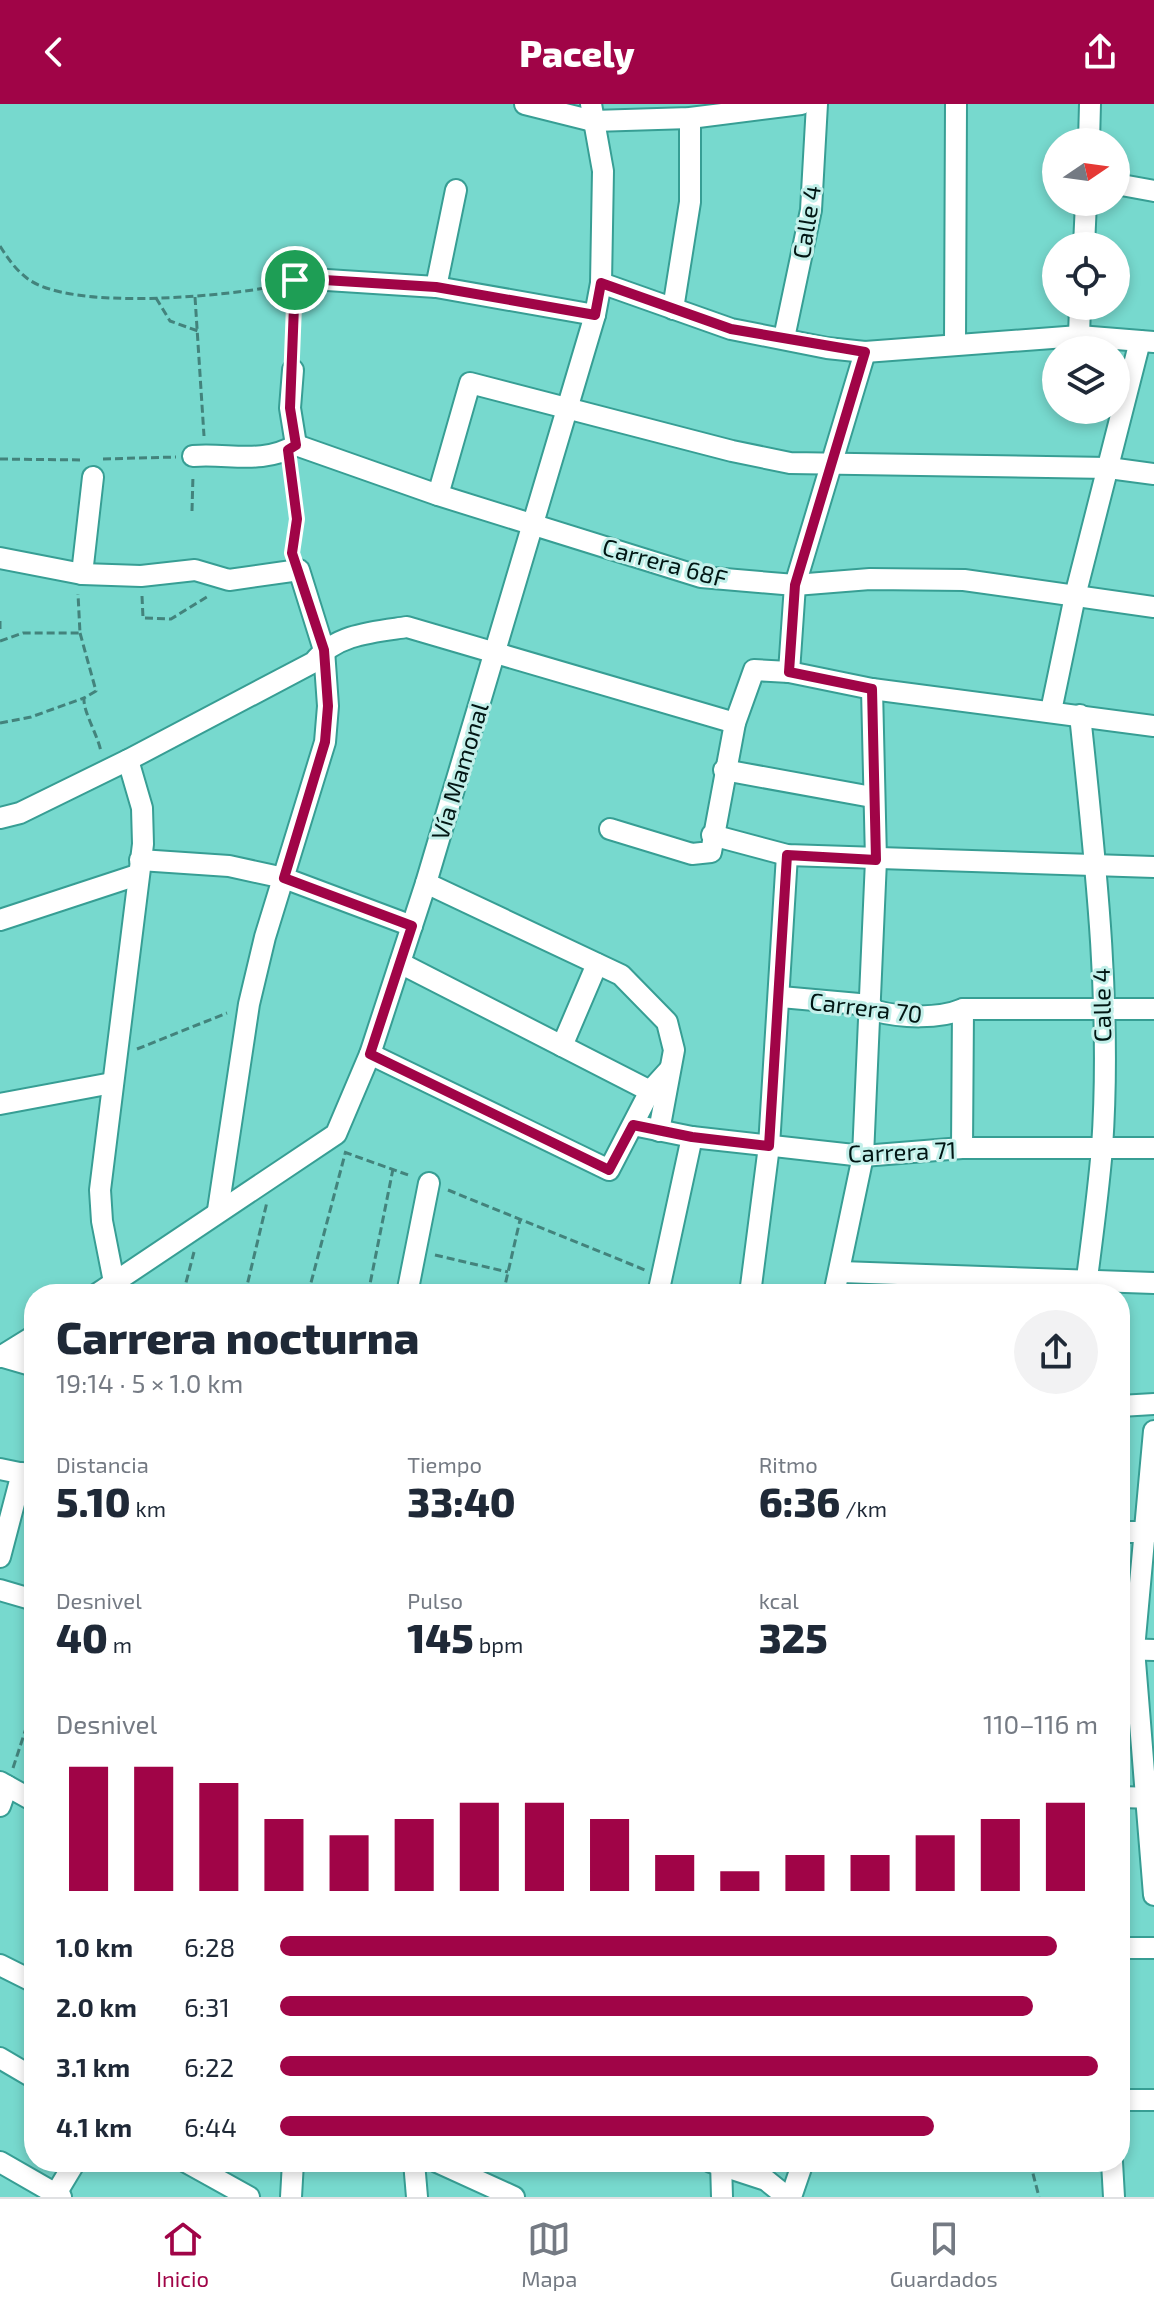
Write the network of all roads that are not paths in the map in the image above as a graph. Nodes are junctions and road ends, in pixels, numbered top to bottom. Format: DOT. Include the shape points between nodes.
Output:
graph roads {
  1 [pos="525,104"];
  2 [pos="801,104"];
  3 [pos="817,104"];
  4 [pos="956,104"];
  5 [pos="1090,104"];
  6 [pos="592,113"];
  7 [pos="690,118"];
  8 [pos="1089,128"];
  9 [pos="1130,187"];
  10 [pos="456,190"];
  11 [pos="1154,191"];
  12 [pos="327,280"];
  13 [pos="601,283"];
  14 [pos="436,287"];
  15 [pos="673,309"];
  16 [pos="595,315"];
  17 [pos="1080,320"];
  18 [pos="1079,336"];
  19 [pos="784,338"];
  20 [pos="1042,338"];
  21 [pos="1147,342"];
  22 [pos="955,343"];
  23 [pos="865,352"];
  24 [pos="293,370"];
  25 [pos="566,409"];
  26 [pos="292,448"];
  27 [pos="199,456"];
  28 [pos="833,464"];
  29 [pos="1109,468"];
  30 [pos="1154,474"];
  31 [pos="93,477"];
  32 [pos="438,495"];
  33 [pos="531,524"];
  34 [pos="0,558"];
  35 [pos="80,574"];
  36 [pos="795,585"];
  37 [pos="1075,596"];
  38 [pos="1154,607"];
  39 [pos="324,650"];
  40 [pos="495,652"];
  41 [pos="789,672"];
  42 [pos="872,689"];
  43 [pos="1051,711"];
  44 [pos="1080,715"];
  45 [pos="735,723"];
  46 [pos="1154,726"];
  47 [pos="128,760"];
  48 [pos="724,770"];
  49 [pos="872,797"];
  50 [pos="0,818"];
  51 [pos="610,829"];
  52 [pos="712,835"];
  53 [pos="787,855"];
  54 [pos="876,860"];
  55 [pos="1096,865"];
  56 [pos="138,867"];
  57 [pos="1154,867"];
  58 [pos="284,878"];
  59 [pos="426,883"];
  60 [pos="0,920"];
  61 [pos="412,926"];
  62 [pos="400,963"];
  63 [pos="597,964"];
  64 [pos="781,997"];
  65 [pos="870,1005"];
  66 [pos="963,1009"];
  67 [pos="1102,1009"];
  68 [pos="1154,1009"];
  69 [pos="562,1046"];
  70 [pos="370,1054"];
  71 [pos="671,1067"];
  72 [pos="112,1083"];
  73 [pos="650,1091"];
  74 [pos="0,1104"];
  75 [pos="633,1125"];
  76 [pos="659,1131"];
  77 [pos="692,1137"];
  78 [pos="769,1146"];
  79 [pos="1102,1147"];
  80 [pos="962,1148"];
  81 [pos="1154,1148"];
  82 [pos="863,1156"];
  83 [pos="429,1183"];
  84 [pos="210,1216"];
  85 [pos="841,1272"];
  86 [pos="1154,1283"];
  87 [pos="105,1284"];
  88 [pos="111,1284"];
  89 [pos="409,1284"];
  90 [pos="660,1284"];
  91 [pos="751,1284"];
  92 [pos="837,1284"];
  93 [pos="1025,1284"];
  94 [pos="1086,1284"];
  95 [pos="1130,1285"];
  96 [pos="24,1343"];
  97 [pos="2,1357"];
  98 [pos="24,1363"];
  99 [pos="1154,1404"];
  100 [pos="1130,1405"];
  101 [pos="1154,1431"];
  102 [pos="0,1469"];
  103 [pos="24,1473"];
  104 [pos="24,1486"];
  105 [pos="1150,1532"];
  106 [pos="0,1557"];
  107 [pos="0,1590"];
  108 [pos="24,1597"];
  109 [pos="1136,1649"];
  110 [pos="4,1784"];
  111 [pos="24,1795"];
  112 [pos="1130,1797"];
  113 [pos="1151,1798"];
  114 [pos="0,1806"];
  115 [pos="1154,1895"];
  116 [pos="1130,1948"];
  117 [pos="1154,1948"];
  118 [pos="0,1965"];
  119 [pos="24,1977"];
  120 [pos="0,2058"];
  121 [pos="24,2072"];
  122 [pos="1130,2100"];
  123 [pos="1154,2100"];
  124 [pos="0,2162"];
  125 [pos="70,2172"];
  126 [pos="204,2172"];
  127 [pos="292,2172"];
  128 [pos="415,2172"];
  129 [pos="459,2172"];
  130 [pos="718,2172"];
  131 [pos="743,2172"];
  132 [pos="799,2172"];
  133 [pos="1113,2172"];
  134 [pos="57,2196"];
  135 [pos="249,2197"];
  136 [pos="291,2197"];
  137 [pos="417,2197"];
  138 [pos="514,2197"];
  139 [pos="722,2197"];
  140 [pos="789,2197"];
  141 [pos="1114,2197"];
  1 -- 6 [label="street"];
  2 -- 7 [label="street"];
  3 -- 19 [label="street, Calle 4" via="811,210"];
  4 -- 22 [label="street"];
  5 -- 8 [label="street"];
  6 -- 7 [label="street"];
  6 -- 13 [label="street, Vía Mamonal" via="603,171"];
  7 -- 15 [label="street" via="690,202"];
  9 -- 11 [label="street"];
  10 -- 14 [label="street"];
  12 -- 14 [label="street"];
  13 -- 15 [label="street"];
  13 -- 16 [label="street, Vía Mamonal"];
  14 -- 16 [label="street"];
  15 -- 19 [label="street" via="731,329"];
  16 -- 25 [label="street, Vía Mamonal"];
  17 -- 18 [label="street"];
  19 -- 23 [label="street"];
  20 -- 22 [label="street"];
  21 -- 29 [label="street"];
  22 -- 23 [label="street"];
  23 -- 28 [label="street"];
  24 -- 26 [label="street"];
  25 -- 28 [label="street" via="790,463"];
  25 -- 32 [label="street" via="470,383"];
  25 -- 33 [label="street, Vía Mamonal"];
  26 -- 27 [label="street" via="263,458"];
  26 -- 32 [label="street, Carrera 68F"];
  28 -- 29 [label="street"];
  28 -- 36 [label="street"];
  29 -- 30 [label="street"];
  29 -- 37 [label="street"];
  31 -- 35 [label="street"];
  32 -- 33 [label="street, Carrera 68F"];
  33 -- 36 [label="street, Carrera 68F" via="701,577"];
  33 -- 40 [label="street, Vía Mamonal"];
  34 -- 35 [label="street"];
  35 -- 39 [label="street" via="141,576 195,570 229,580 299,570"];
  36 -- 37 [label="street, Carrera 68F" via="964,580"];
  36 -- 41 [label="street"];
  37 -- 38 [label="street, Carrera 68F"];
  37 -- 43 [label="street"];
  39 -- 40 [label="street" via="369,632 407,627"];
  39 -- 47 [label="street" via="314,662"];
  39 -- 58 [label="street" via="325,742"];
  40 -- 45 [label="street"];
  40 -- 59 [label="street, Vía Mamonal"];
  41 -- 42 [label="street"];
  41 -- 45 [label="street" via="754,670"];
  42 -- 43 [label="street"];
  42 -- 49 [label="street"];
  43 -- 44 [label="street"];
  44 -- 46 [label="street"];
  44 -- 55 [label="street, Calle 4"];
  45 -- 48 [label="street"];
  47 -- 50 [label="street"];
  47 -- 56 [label="street" via="143,816"];
  48 -- 49 [label="street"];
  48 -- 52 [label="street"];
  49 -- 54 [label="street"];
  51 -- 52 [label="street" via="692,854 711,852"];
  52 -- 53 [label="street"];
  53 -- 54 [label="street"];
  53 -- 64 [label="street"];
  54 -- 55 [label="street"];
  54 -- 65 [label="street"];
  55 -- 57 [label="street"];
  55 -- 67 [label="street, Calle 4"];
  56 -- 58 [label="street" via="229,866"];
  56 -- 60 [label="street"];
  56 -- 72 [label="street"];
  58 -- 61 [label="street"];
  58 -- 84 [label="street" via="249,1004"];
  59 -- 61 [label="street, Vía Mamonal"];
  59 -- 63 [label="street"];
  61 -- 62 [label="street, Vía Mamonal"];
  62 -- 69 [label="street"];
  62 -- 70 [label="street, Vía Mamonal"];
  63 -- 69 [label="street"];
  63 -- 71 [label="street" via="621,975 667,1022 674,1050"];
  64 -- 65 [label="street, Carrera 70"];
  64 -- 78 [label="street, Carrera 70"];
  65 -- 66 [label="street, Carrera 70" via="876,1011 901,1014 949,1015"];
  65 -- 82 [label="street"];
  66 -- 67 [label="street, Carrera 70"];
  66 -- 80 [label="street"];
  67 -- 68 [label="street, Carrera 70"];
  67 -- 79 [label="street, Calle 4"];
  69 -- 73 [label="street"];
  70 -- 75 [label="street" via="609,1170"];
  70 -- 84 [label="street, Vía Mamonal" via="336,1134"];
  71 -- 73 [label="street"];
  71 -- 76 [label="street"];
  72 -- 74 [label="street"];
  72 -- 87 [label="street" via="100,1190"];
  73 -- 75 [label="street"];
  75 -- 76 [label="street, Carrera 71"];
  76 -- 77 [label="street, Carrera 71"];
  77 -- 78 [label="street, Carrera 71"];
  77 -- 90 [label="street"];
  78 -- 82 [label="street, Carrera 71"];
  78 -- 91 [label="street, Carrera 70"];
  79 -- 80 [label="street, Carrera 71"];
  79 -- 81 [label="street, Carrera 71"];
  79 -- 94 [label="street, Calle 4"];
  80 -- 82 [label="street, Carrera 71"];
  82 -- 85 [label="street"];
  83 -- 89 [label="street"];
  84 -- 88 [label="street"];
  85 -- 92 [label="street"];
  85 -- 93 [label="street"];
  86 -- 95 [label="street"];
  96 -- 97 [label="street"];
  97 -- 98 [label="street"];
  99 -- 100 [label="street"];
  101 -- 105 [label="street"];
  102 -- 103 [label="street"];
  104 -- 106 [label="street"];
  105 -- 109 [label="street"];
  107 -- 108 [label="street"];
  109 -- 113 [label="street"];
  110 -- 111 [label="street"];
  110 -- 114 [label="street"];
  112 -- 113 [label="street"];
  113 -- 115 [label="street"];
  116 -- 117 [label="street"];
  118 -- 119 [label="street"];
  120 -- 121 [label="street"];
  122 -- 123 [label="street"];
  124 -- 134 [label="street"];
  125 -- 134 [label="street"];
  126 -- 135 [label="street"];
  127 -- 136 [label="street"];
  128 -- 137 [label="street"];
  129 -- 138 [label="street"];
  130 -- 139 [label="street"];
  131 -- 140 [label="street"];
  132 -- 140 [label="street"];
  133 -- 141 [label="street"];
}
